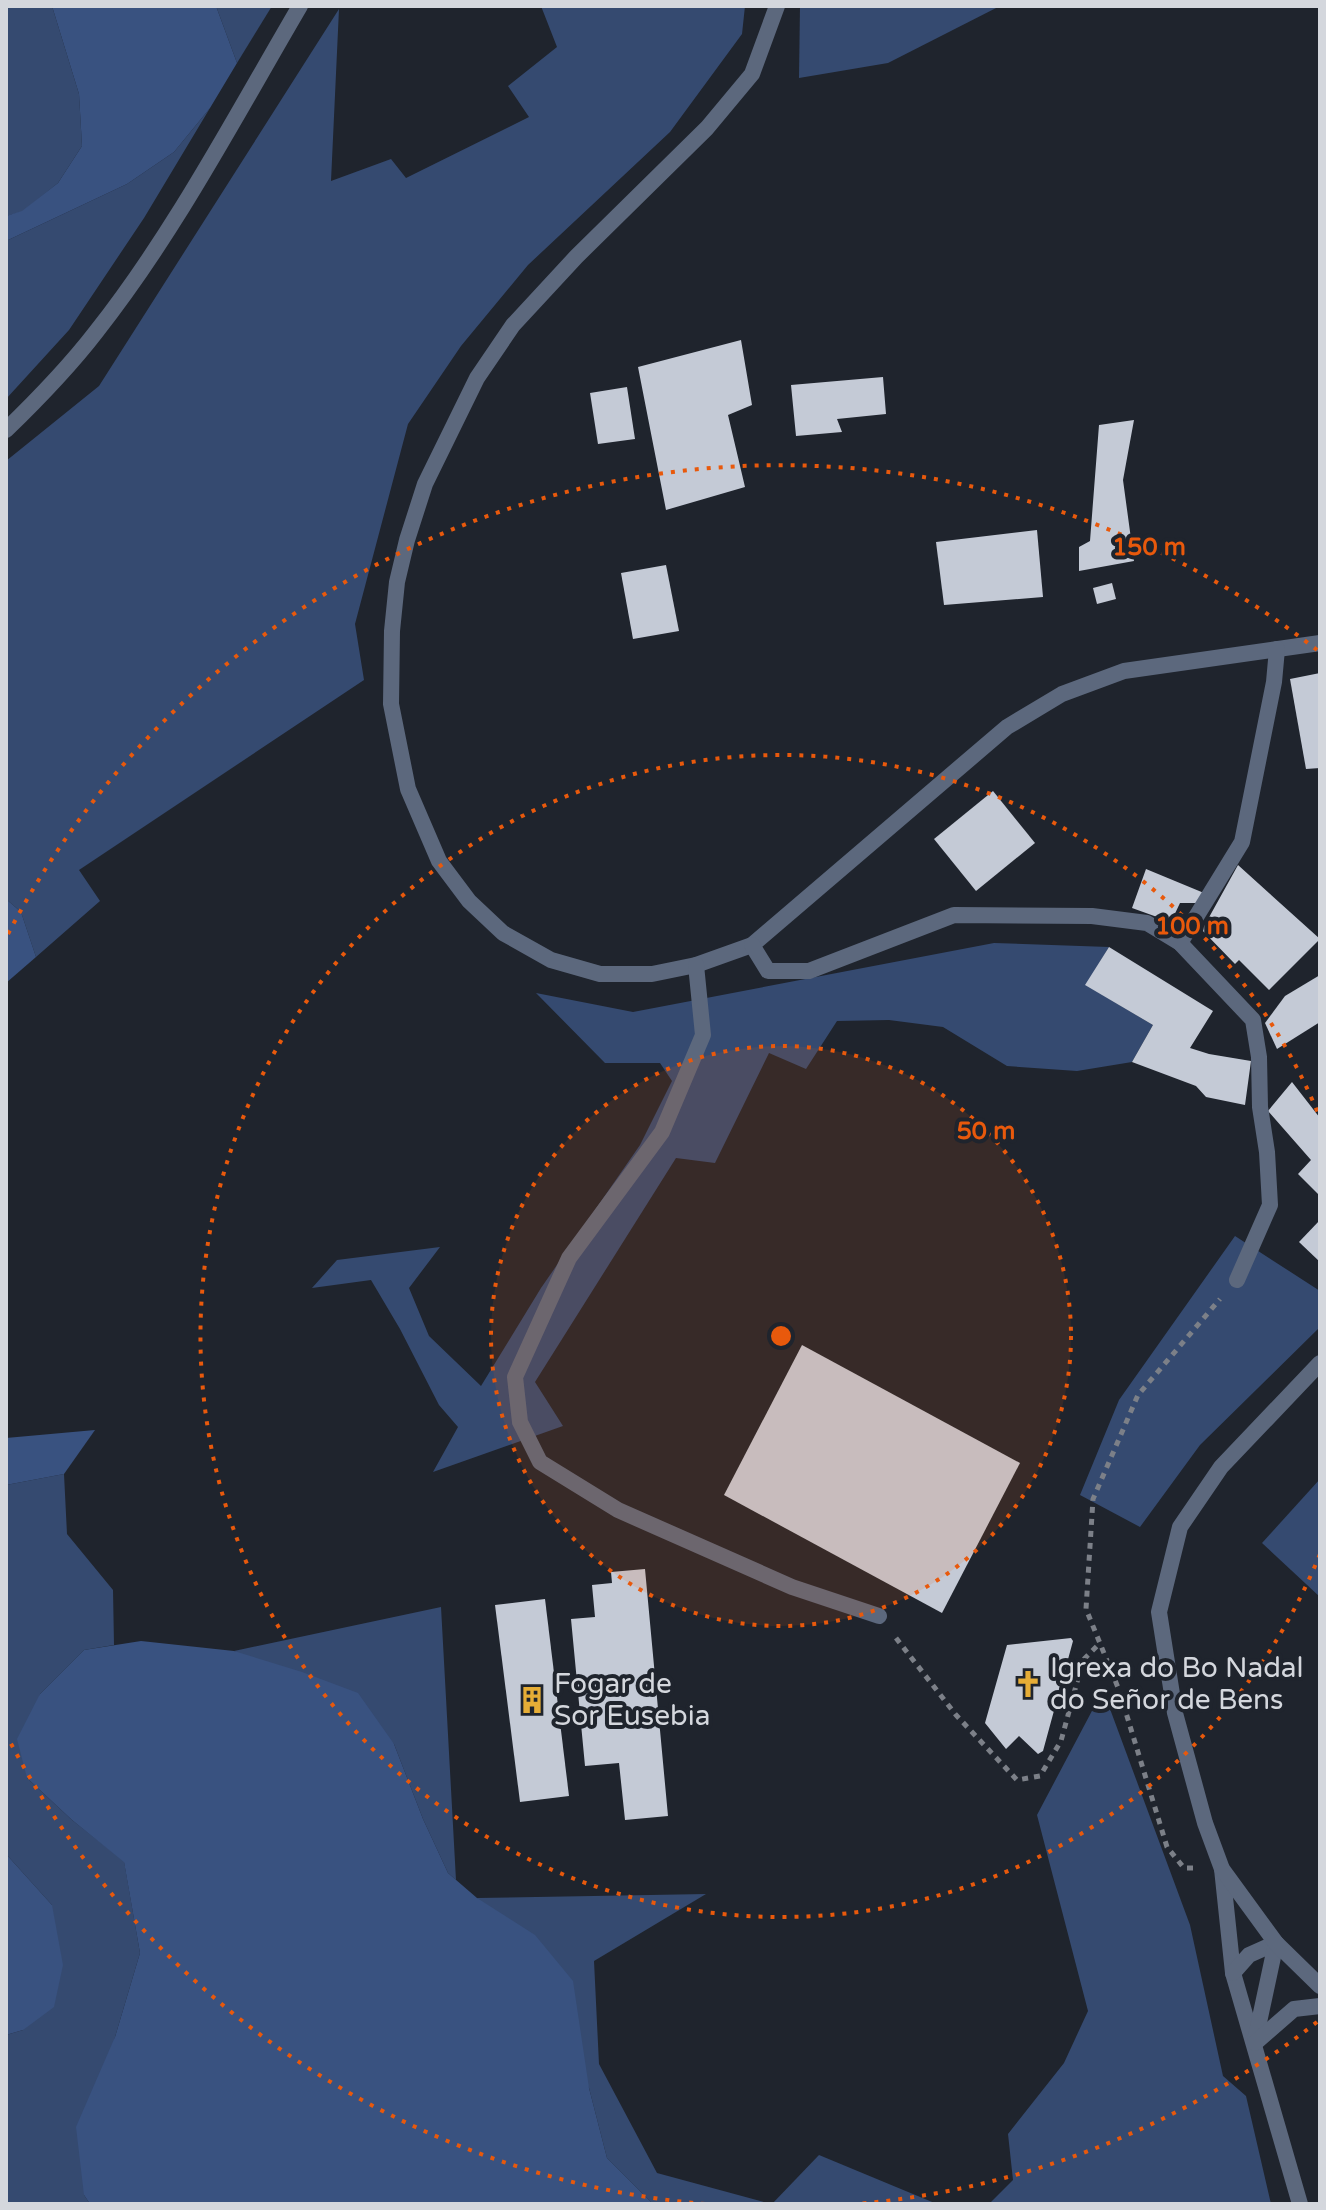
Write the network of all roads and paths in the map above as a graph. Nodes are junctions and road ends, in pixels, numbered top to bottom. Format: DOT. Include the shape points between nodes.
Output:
graph roads {
  1 [pos="300,6"];
  2 [pos="777,6"];
  3 [pos="6,430"];
  4 [pos="1320,643"];
  5 [pos="1277,649"];
  6 [pos="1180,943"];
  7 [pos="752,945"];
  8 [pos="696,965"];
  9 [pos="1237,1280"];
  10 [pos="1320,1363"];
  11 [pos="879,1616"];
  12 [pos="1100,1643"];
  13 [pos="1222,1869"];
  14 [pos="1276,1943"];
  15 [pos="1233,1973"];
  16 [pos="1320,1986"];
  17 [pos="1320,2006"];
  18 [pos="1255,2043"];
  19 [pos="1300,2204"];
  1 -- 3 [label="street" via="147,260 88,342"];
  2 -- 8 [label="street" via="752,74 707,128 513,325 477,378 425,484 397,582 392,631 391,704 408,789 439,861 469,901 503,933 551,960 600,974 652,974"];
  4 -- 5 [label="street"];
  5 -- 6 [label="street" via="1242,842"];
  5 -- 7 [label="street" via="1124,671 1062,694 1007,727"];
  6 -- 7 [label="street" via="1147,923 1092,916 954,915 809,971 768,971"];
  6 -- 9 [label="street" via="1253,1020 1270,1205"];
  7 -- 8 [label="street"];
  8 -- 11 [label="street" via="703,1035 662,1132 569,1258 515,1377 520,1422 540,1462 618,1510 792,1587"];
  10 -- 13 [label="street" via="1221,1467 1180,1527 1159,1612 1175,1713"];
  11 -- 12 [label="path" via="956,1715 1017,1780 1040,1776 1061,1741 1083,1660"];
  13 -- 14 [label="street"];
  13 -- 15 [label="street"];
  14 -- 15 [label="street" via="1249,1955"];
  14 -- 16 [label="street"];
  14 -- 18 [label="street"];
  15 -- 18 [label="street"];
  17 -- 18 [label="street" via="1294,2009"];
  18 -- 19 [label="street"];
}
